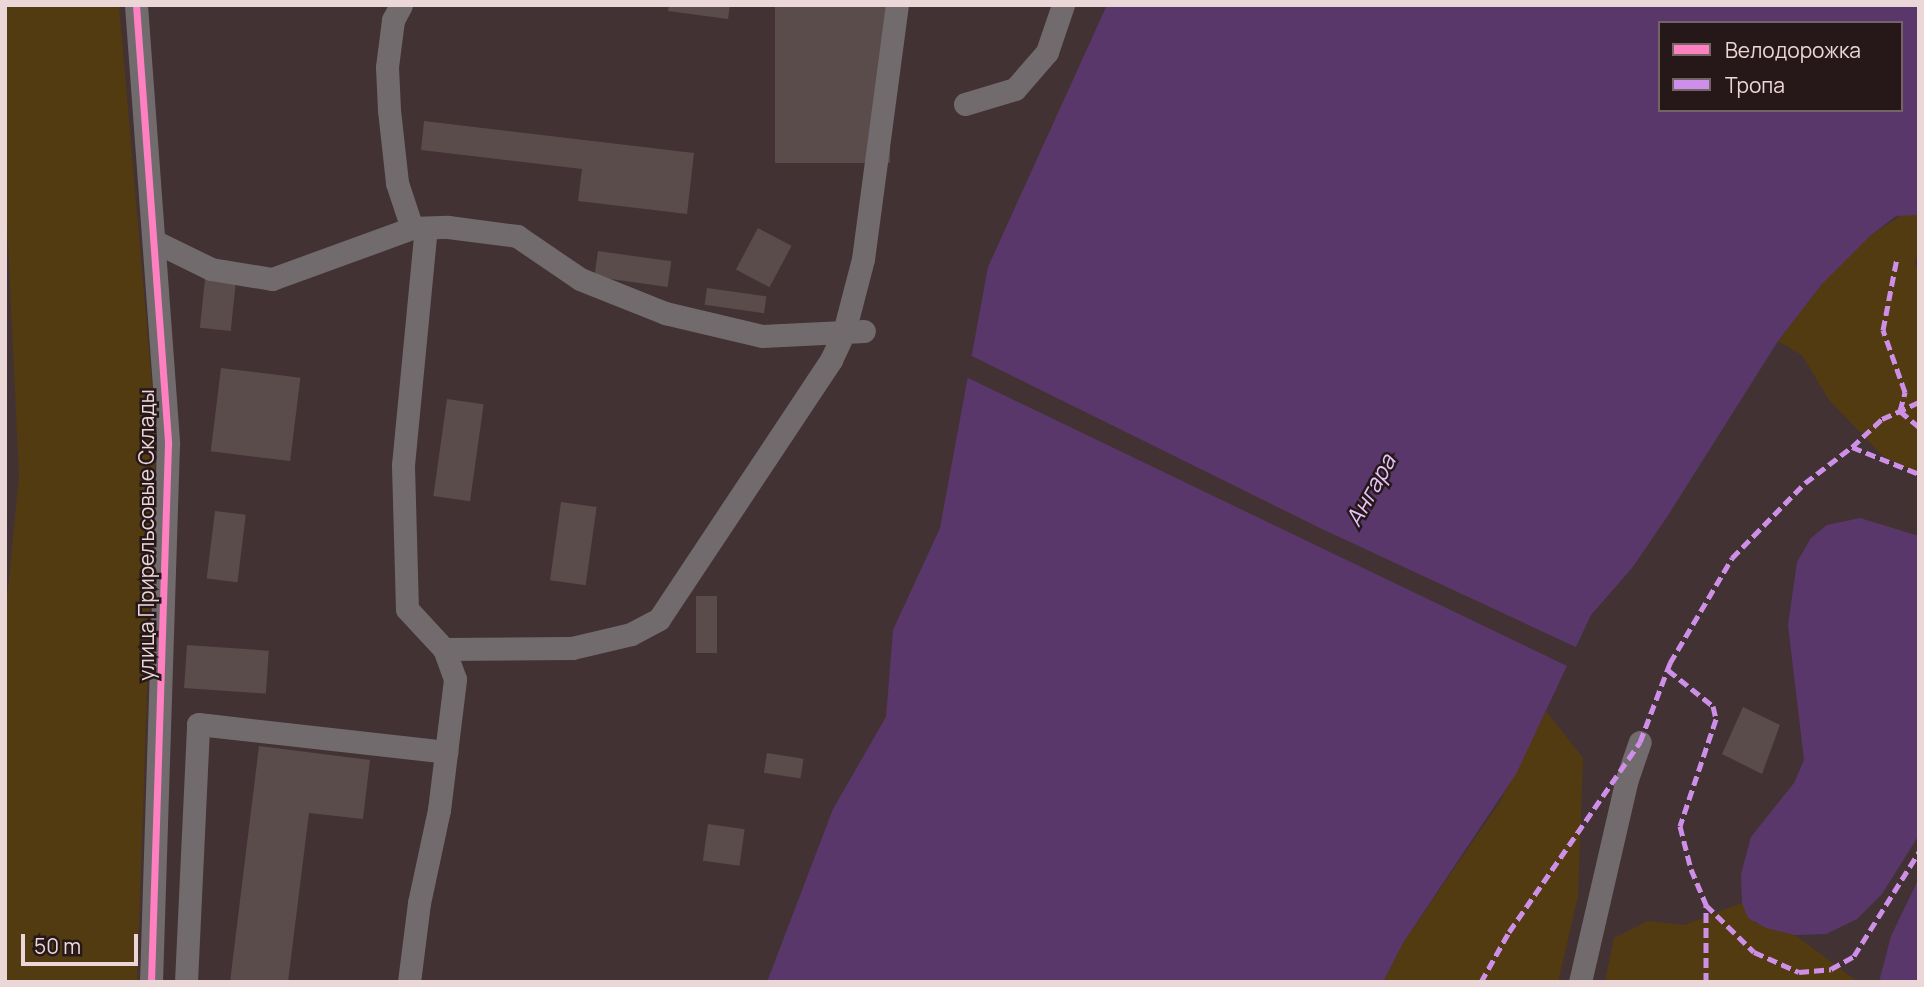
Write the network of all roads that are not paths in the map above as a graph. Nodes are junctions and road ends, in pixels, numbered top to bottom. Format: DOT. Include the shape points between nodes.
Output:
graph roads {
  1 [pos="136,5"];
  2 [pos="401,5"];
  3 [pos="897,5"];
  4 [pos="1063,5"];
  5 [pos="965,104"];
  6 [pos="419,228"];
  7 [pos="156,242"];
  8 [pos="854,331"];
  9 [pos="444,649"];
  10 [pos="1640,742"];
  11 [pos="446,752"];
  12 [pos="151,982"];
  13 [pos="186,982"];
  14 [pos="409,982"];
  15 [pos="1580,982"];
  1 -- 7 [label="street, улица Прирельсовые Склады"];
  2 -- 6 [label="street" via="393,20 387,67 389,110 397,183"];
  3 -- 8 [label="street"];
  4 -- 5 [label="street" via="1047,52 1015,89"];
  6 -- 7 [label="street" via="272,279 211,269"];
  6 -- 8 [label="street" via="517,236 580,279 665,313 762,336"];
  6 -- 9 [label="street" via="403,465 407,609"];
  7 -- 12 [label="street, улица Прирельсовые Склады" via="168,444"];
  8 -- 9 [label="street" via="659,619 631,634 572,648"];
  9 -- 11 [label="street" via="455,679"];
  10 -- 15 [label="street" via="1627,779"];
  11 -- 13 [label="street" via="198,724"];
  11 -- 14 [label="street"];
}
